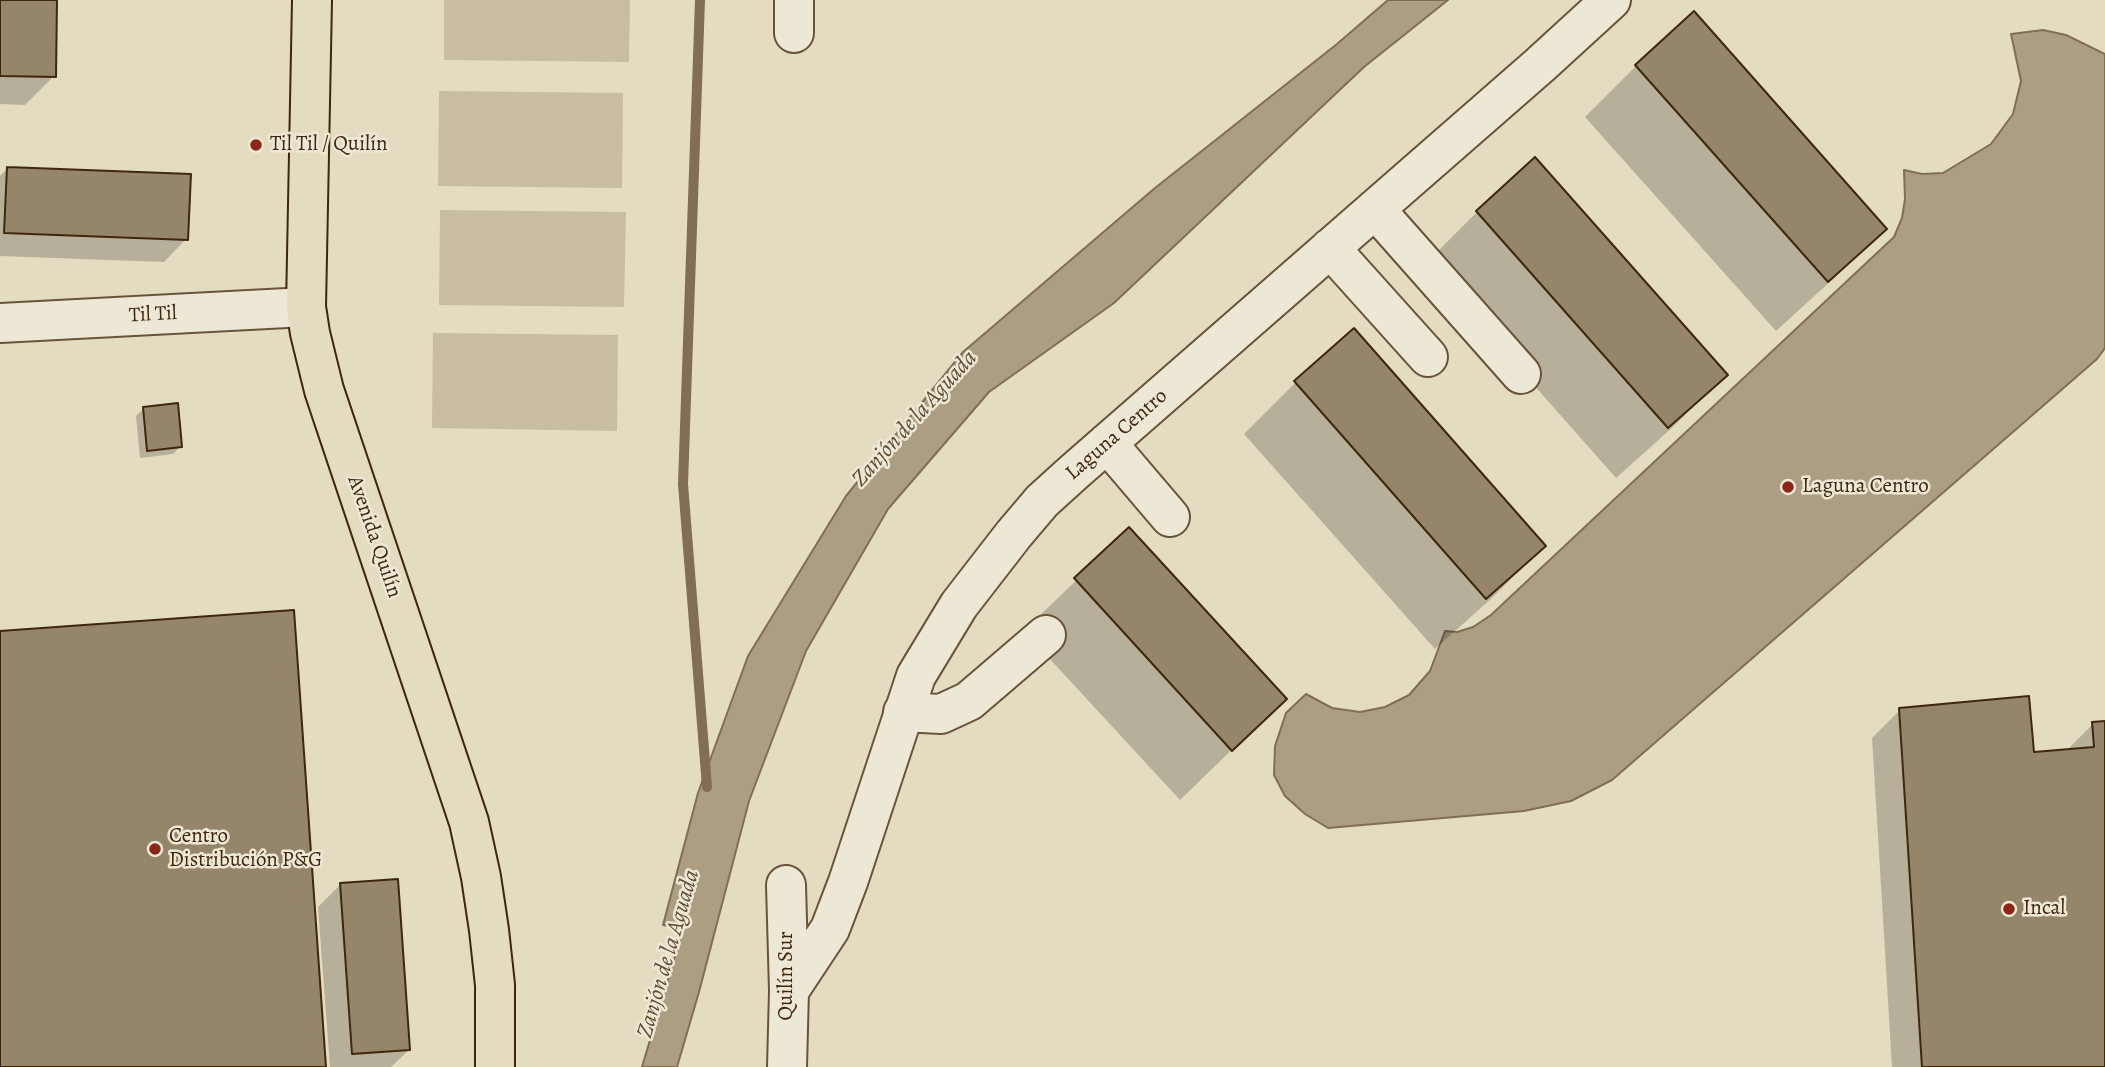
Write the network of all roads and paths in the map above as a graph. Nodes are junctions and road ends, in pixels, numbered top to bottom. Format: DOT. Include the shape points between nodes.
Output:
graph roads {
  1 [pos="312,0"];
  2 [pos="1611,0"];
  3 [pos="1375,209"];
  4 [pos="1330,248"];
  5 [pos="306,307"];
  6 [pos="0,323"];
  7 [pos="1428,357"];
  8 [pos="1521,374"];
  9 [pos="1107,443"];
  10 [pos="1170,517"];
  11 [pos="1046,635"];
  12 [pos="903,712"];
  13 [pos="786,885"];
  14 [pos="789,991"];
  15 [pos="495,1067"];
  16 [pos="787,1067"];
  1 -- 5 [label="main road, Avenida Quilín"];
  2 -- 3 [label="street, Laguna Centro"];
  3 -- 4 [label="street, Laguna Centro"];
  3 -- 8 [label="street"];
  4 -- 7 [label="street"];
  4 -- 9 [label="street, Laguna Centro"];
  5 -- 6 [label="street, Til Til"];
  5 -- 15 [label="main road, Avenida Quilín" via="324,390 469,822 495,985"];
  9 -- 10 [label="street"];
  9 -- 12 [label="street, Laguna Centro" via="1042,502 959,605 916,676"];
  11 -- 12 [label="street" via="969,701 941,714"];
  12 -- 14 [label="street, Laguna Centro" via="830,929"];
  13 -- 14 [label="street, Quilín Sur"];
  14 -- 16 [label="street, Quilín Sur"];
}
